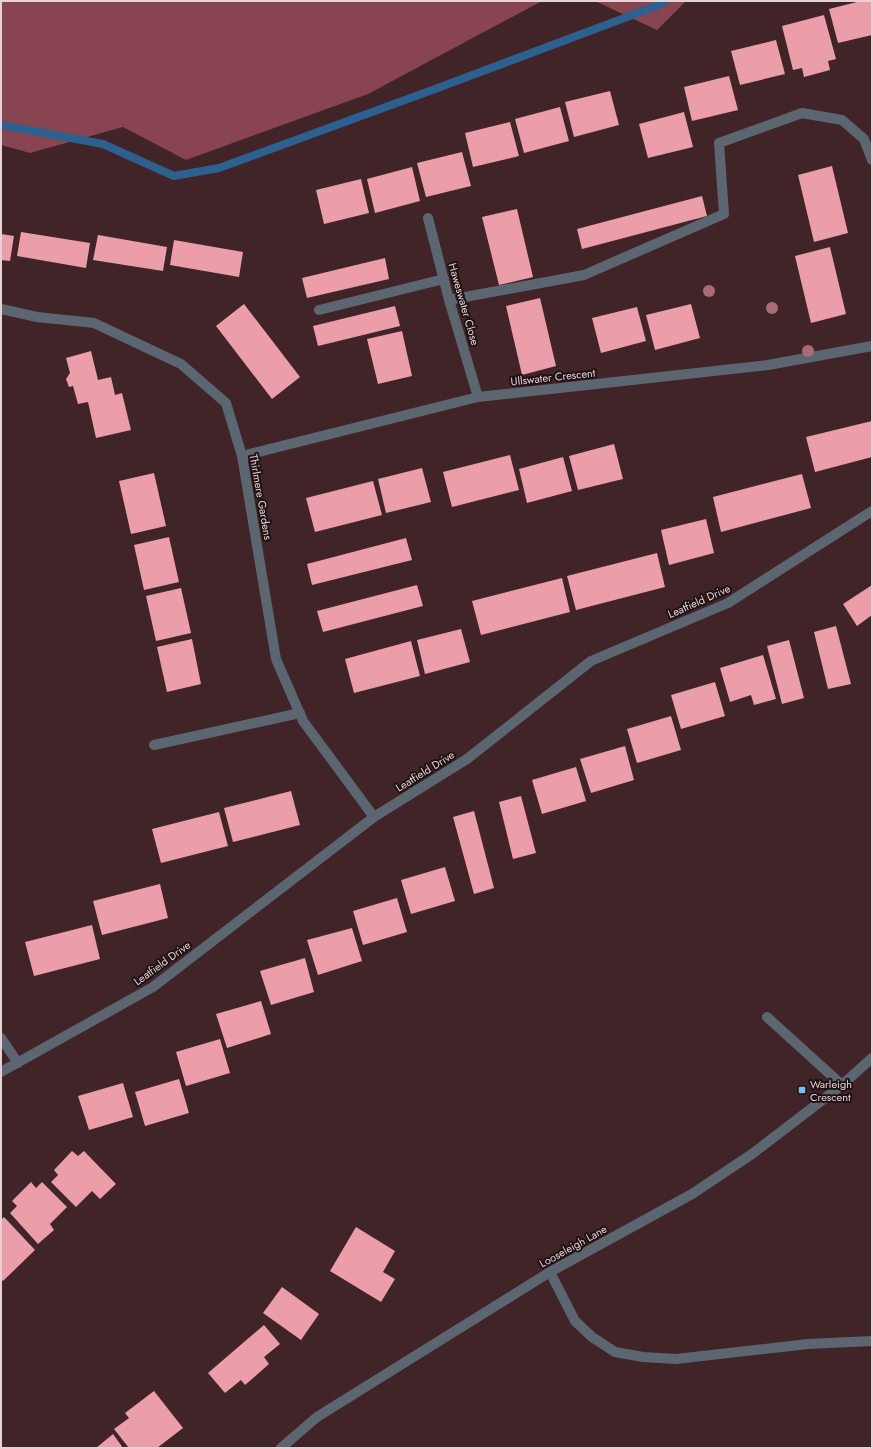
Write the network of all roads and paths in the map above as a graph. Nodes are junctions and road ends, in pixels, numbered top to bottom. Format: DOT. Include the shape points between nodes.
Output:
graph roads {
  1 [pos="872,160"];
  2 [pos="428,218"];
  3 [pos="444,279"];
  4 [pos="449,300"];
  5 [pos="1,308"];
  6 [pos="319,310"];
  7 [pos="872,346"];
  8 [pos="478,397"];
  9 [pos="242,456"];
  10 [pos="872,511"];
  11 [pos="300,714"];
  12 [pos="154,745"];
  13 [pos="374,817"];
  14 [pos="767,1017"];
  15 [pos="1,1038"];
  16 [pos="872,1058"];
  17 [pos="18,1063"];
  18 [pos="1,1072"];
  19 [pos="842,1085"];
  20 [pos="550,1272"];
  21 [pos="872,1341"];
  22 [pos="281,1448"];
  1 -- 4 [label="street" via="864,139 842,120 802,113 720,143 724,214 584,275"];
  2 -- 3 [label="street, Haweswater Close"];
  3 -- 4 [label="street, Haweswater Close"];
  3 -- 6 [label="street"];
  4 -- 8 [label="street, Haweswater Close"];
  5 -- 9 [label="street, Thirlmere Gardens" via="37,317 94,323 181,364 226,404"];
  7 -- 8 [label="street, Ullswater Crescent" via="768,366"];
  8 -- 9 [label="street, Ullswater Crescent"];
  9 -- 11 [label="street, Thirlmere Gardens" via="276,659"];
  10 -- 13 [label="street, Leatfield Drive" via="728,603 591,661 467,759"];
  11 -- 12 [label="street"];
  11 -- 13 [label="street, Thirlmere Gardens"];
  13 -- 17 [label="street, Leatfield Drive" via="152,987"];
  14 -- 19 [label="street"];
  15 -- 17 [label="street"];
  16 -- 19 [label="street, Looseleigh Lane"];
  17 -- 18 [label="street, Leatfield Drive"];
  19 -- 20 [label="street, Looseleigh Lane" via="752,1154 692,1194"];
  20 -- 21 [label="street" via="575,1322 615,1352 676,1359 808,1344"];
  20 -- 22 [label="street, Looseleigh Lane" via="317,1417"];
}
